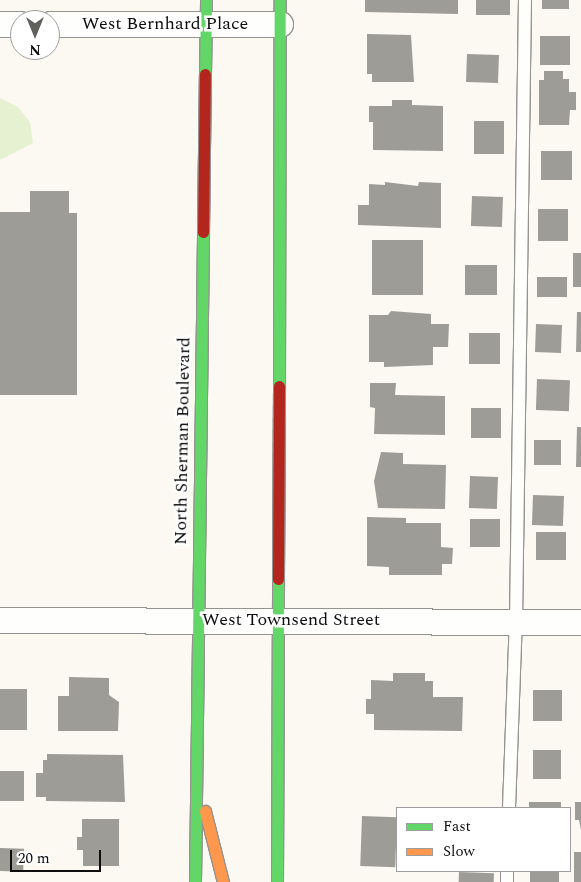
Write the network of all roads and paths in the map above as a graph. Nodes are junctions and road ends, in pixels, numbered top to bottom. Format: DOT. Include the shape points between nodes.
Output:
graph roads {
  1 [pos="206,0"];
  2 [pos="525,0"];
  3 [pos="280,12"];
  4 [pos="60,24"];
  5 [pos="206,25"];
  6 [pos="278,619"];
  7 [pos="0,620"];
  8 [pos="198,620"];
  9 [pos="516,621"];
  10 [pos="581,622"];
  11 [pos="196,776"];
  12 [pos="509,807"];
  13 [pos="195,882"];
  14 [pos="223,882"];
  15 [pos="277,882"];
  1 -- 5 [label="main road, North Sherman Boulevard"];
  2 -- 9 [label="lane"];
  3 -- 5 [label="street, West Bernhard Place"];
  3 -- 6 [label="main road"];
  4 -- 5 [label="street, West Bernhard Place"];
  5 -- 8 [label="main road, North Sherman Boulevard"];
  6 -- 8 [label="street, West Townsend Street"];
  6 -- 9 [label="street, West Townsend Street"];
  6 -- 15 [label="main road"];
  7 -- 8 [label="street, West Townsend Street"];
  8 -- 11 [label="main road, North Sherman Boulevard"];
  9 -- 10 [label="street, West Townsend Street"];
  9 -- 12 [label="lane"];
  11 -- 13 [label="main road, North Sherman Boulevard"];
  11 -- 14 [label="main road"];
}
